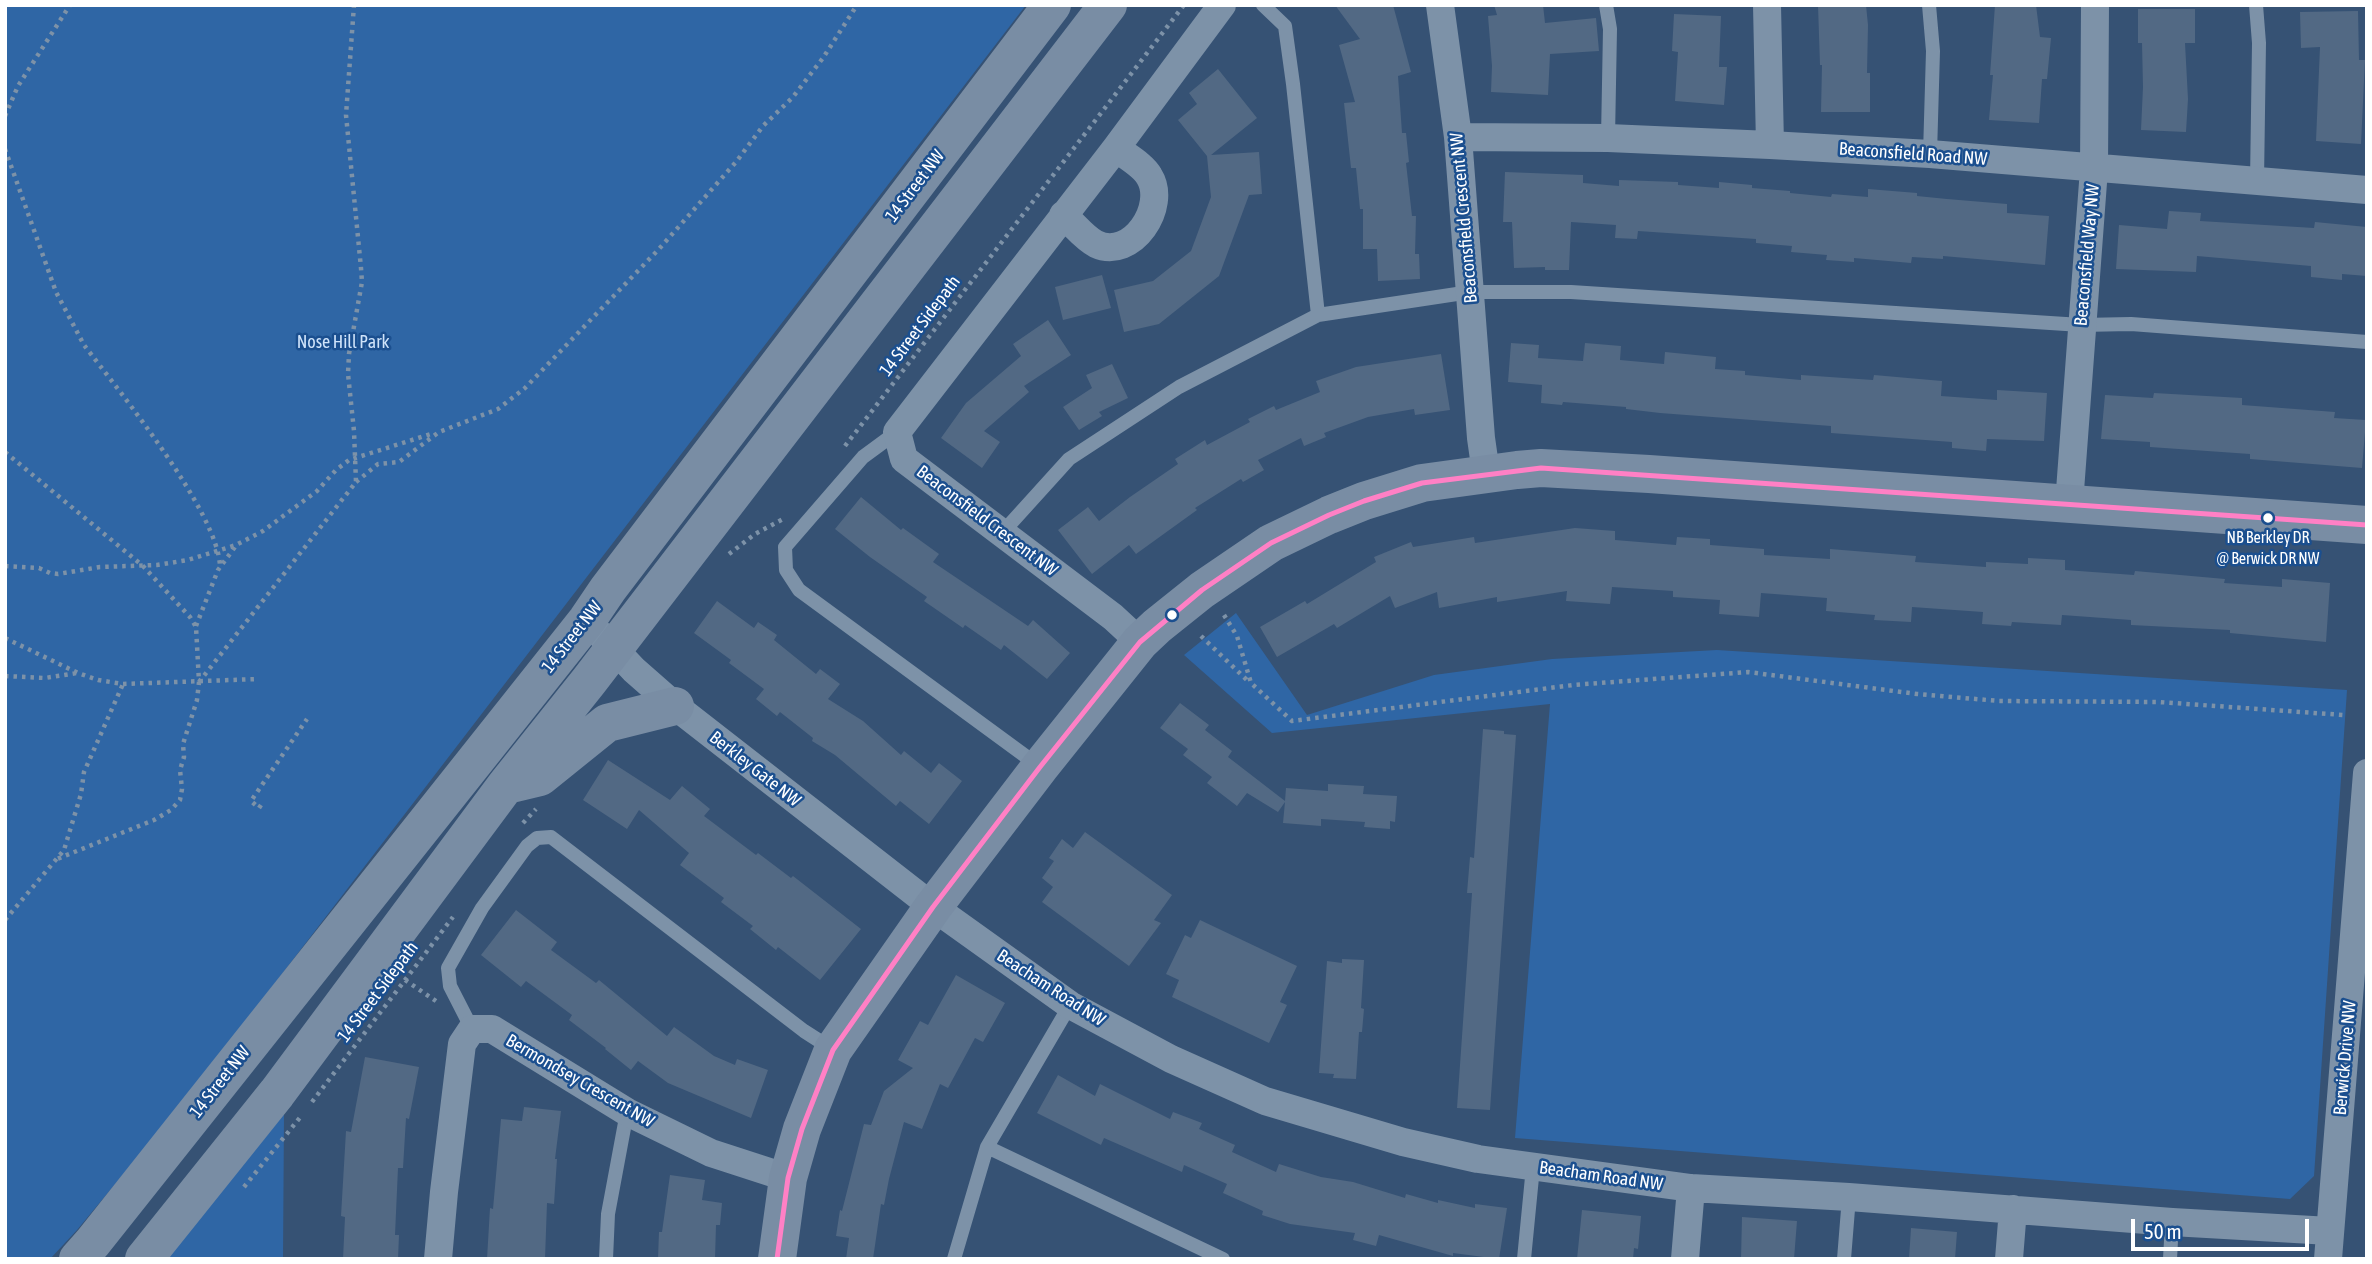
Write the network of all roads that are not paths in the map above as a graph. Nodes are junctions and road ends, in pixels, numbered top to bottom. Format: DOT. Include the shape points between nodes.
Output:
graph roads {
  1 [pos="1052,5"];
  2 [pos="1108,5"];
  3 [pos="1222,5"];
  4 [pos="1263,5"];
  5 [pos="1440,5"];
  6 [pos="1606,5"];
  7 [pos="1767,5"];
  8 [pos="1929,5"];
  9 [pos="2095,5"];
  10 [pos="2256,5"];
  11 [pos="1458,137"];
  12 [pos="1608,138"];
  13 [pos="1769,145"];
  14 [pos="1116,148"];
  15 [pos="1930,154"];
  16 [pos="2094,169"];
  17 [pos="2256,181"];
  18 [pos="2367,190"];
  19 [pos="1063,215"];
  20 [pos="1470,292"];
  21 [pos="1318,315"];
  22 [pos="2081,325"];
  23 [pos="2367,342"];
  24 [pos="897,432"];
  25 [pos="1486,473"];
  26 [pos="2069,504"];
  27 [pos="2367,526"];
  28 [pos="1002,533"];
  29 [pos="587,620"];
  30 [pos="1140,642"];
  31 [pos="613,649"];
  32 [pos="675,706"];
  33 [pos="1040,767"];
  34 [pos="2367,772"];
  35 [pos="506,785"];
  36 [pos="2363,893"];
  37 [pos="933,907"];
  38 [pos="1070,1005"];
  39 [pos="472,1029"];
  40 [pos="833,1050"];
  41 [pos="627,1112"];
  42 [pos="987,1147"];
  43 [pos="1533,1167"];
  44 [pos="788,1178"];
  45 [pos="1690,1188"];
  46 [pos="1849,1197"];
  47 [pos="2013,1209"];
  48 [pos="2172,1222"];
  49 [pos="2329,1245"];
  50 [pos="78,1259"];
  51 [pos="144,1259"];
  52 [pos="438,1259"];
  53 [pos="606,1259"];
  54 [pos="777,1259"];
  55 [pos="954,1259"];
  56 [pos="1223,1259"];
  57 [pos="1524,1259"];
  58 [pos="1685,1259"];
  59 [pos="1844,1259"];
  60 [pos="2009,1259"];
  61 [pos="2169,1259"];
  1 -- 29 [label="main road, 14 Street NW"];
  2 -- 31 [label="main road"];
  3 -- 14 [label="street"];
  4 -- 21 [label="lane" via="1285,26"];
  5 -- 11 [label="street, Beaconsfield Crescent NW"];
  6 -- 12 [label="lane" via="1610,29"];
  7 -- 13 [label="street"];
  8 -- 15 [label="lane" via="1933,51"];
  9 -- 16 [label="street, Beaconsfield Way NW"];
  10 -- 17 [label="lane"];
  11 -- 12 [label="street, Beaconsfield Road NW"];
  11 -- 20 [label="street, Beaconsfield Crescent NW"];
  12 -- 13 [label="street, Beaconsfield Road NW"];
  13 -- 15 [label="street, Beaconsfield Road NW"];
  14 -- 19 [label="street"];
  14 -- 19 [label="street" via="1149,175 1152,184 1153,212 1140,233 1112,247 1096,244"];
  15 -- 16 [label="street, Beaconsfield Road NW"];
  16 -- 17 [label="street, Beaconsfield Road NW"];
  16 -- 22 [label="street, Beaconsfield Way NW"];
  17 -- 18 [label="street, Beaconsfield Road NW"];
  19 -- 24 [label="street"];
  20 -- 21 [label="lane"];
  20 -- 22 [label="lane" via="1571,292"];
  20 -- 25 [label="street, Beaconsfield Crescent NW"];
  21 -- 28 [label="lane" via="1179,387 1069,459"];
  22 -- 23 [label="lane" via="2132,324"];
  22 -- 26 [label="street, Beaconsfield Way NW"];
  24 -- 28 [label="street, Beaconsfield Crescent NW" via="904,459"];
  24 -- 33 [label="lane" via="863,457 786,547 786,570 799,590"];
  25 -- 26 [label="main road" via="1541,468"];
  25 -- 30 [label="main road" via="1422,483 1317,520 1271,543 1221,577"];
  26 -- 27 [label="main road"];
  28 -- 30 [label="street, Beaconsfield Crescent NW"];
  29 -- 31 [label="street, Berkley Gate NW"];
  29 -- 50 [label="main road, 14 Street NW"];
  30 -- 33 [label="main road"];
  31 -- 32 [label="street, Berkley Gate NW"];
  31 -- 35 [label="main road"];
  32 -- 35 [label="main road" via="607,723 540,777"];
  32 -- 37 [label="street, Berkley Gate NW"];
  33 -- 37 [label="main road"];
  34 -- 36 [label="street, Berwick Drive NW"];
  35 -- 51 [label="main road" via="276,1094"];
  36 -- 49 [label="street, Berwick Drive NW"];
  37 -- 38 [label="street, Beacham Road NW"];
  37 -- 40 [label="main road"];
  38 -- 42 [label="lane"];
  38 -- 43 [label="street, Beacham Road NW" via="1171,1059 1265,1101 1403,1142"];
  39 -- 40 [label="lane" via="450,986 447,968 482,908 527,846 537,838 551,837"];
  39 -- 41 [label="street, Bermondsey Crescent NW" via="492,1029"];
  39 -- 52 [label="street" via="462,1044"];
  40 -- 44 [label="main road"];
  41 -- 44 [label="street, Bermondsey Crescent NW" via="711,1153"];
  41 -- 53 [label="lane" via="608,1214"];
  42 -- 55 [label="lane"];
  42 -- 56 [label="lane"];
  43 -- 45 [label="street, Beacham Road NW"];
  43 -- 57 [label="lane"];
  44 -- 54 [label="main road"];
  45 -- 46 [label="street, Beacham Road NW"];
  45 -- 58 [label="street"];
  46 -- 47 [label="street, Beacham Road NW"];
  46 -- 59 [label="lane"];
  47 -- 48 [label="street, Beacham Road NW"];
  47 -- 60 [label="street"];
  48 -- 49 [label="street, Beacham Road NW"];
  48 -- 61 [label="lane"];
}
